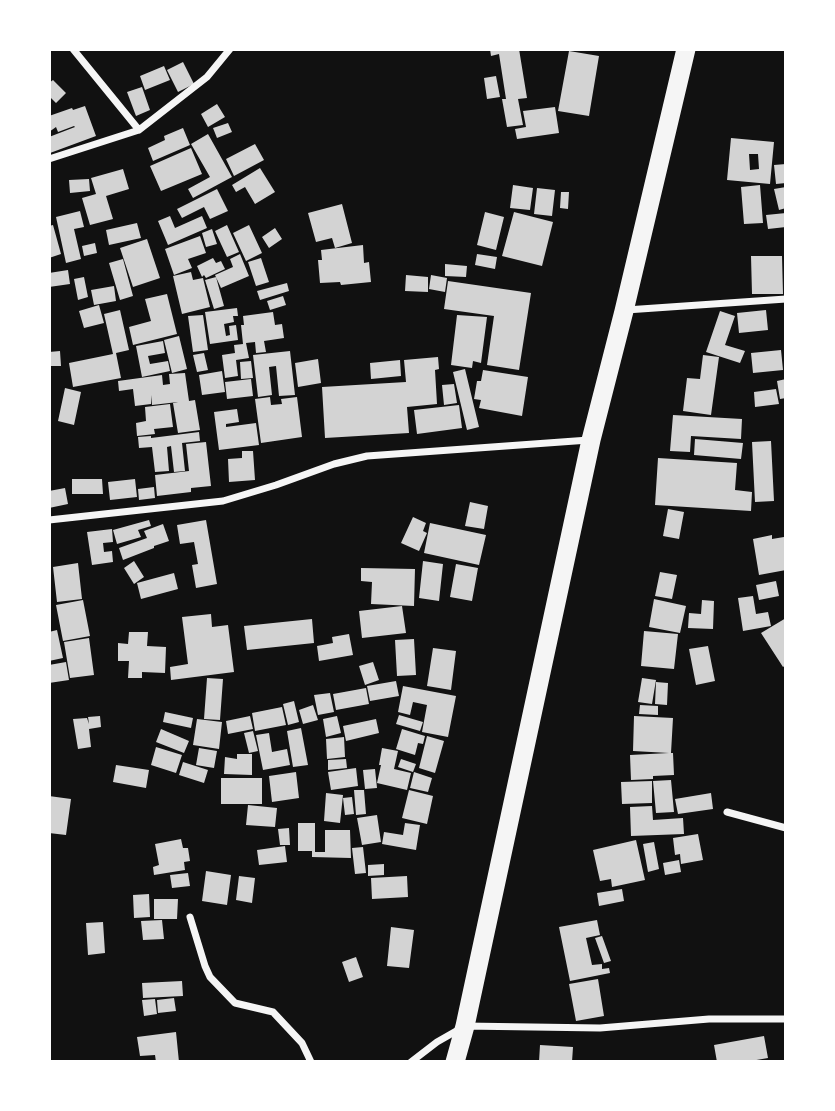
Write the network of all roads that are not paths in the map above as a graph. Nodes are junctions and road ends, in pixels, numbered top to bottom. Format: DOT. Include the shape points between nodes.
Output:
graph roads {
  1 [pos="73,49"];
  2 [pos="230,49"];
  3 [pos="686,49"];
  4 [pos="139,130"];
  5 [pos="49,159"];
  6 [pos="786,299"];
  7 [pos="624,310"];
  8 [pos="591,440"];
  9 [pos="49,520"];
  10 [pos="726,812"];
  11 [pos="786,828"];
  12 [pos="190,917"];
  13 [pos="786,1019"];
  14 [pos="465,1026"];
  15 [pos="312,1062"];
  16 [pos="411,1062"];
  17 [pos="456,1062"];
  1 -- 4 [label="street"];
  2 -- 4 [label="street" via="207,76"];
  3 -- 7 [label="highway"];
  4 -- 5 [label="street"];
  6 -- 7 [label="street"];
  7 -- 8 [label="highway"];
  8 -- 9 [label="street" via="367,456 223,501"];
  8 -- 14 [label="highway"];
  10 -- 11 [label="street"];
  12 -- 15 [label="street" via="210,977 235,1003 272,1012 302,1043"];
  13 -- 14 [label="street" via="709,1019 600,1028"];
  14 -- 16 [label="street"];
  14 -- 17 [label="highway"];
}
